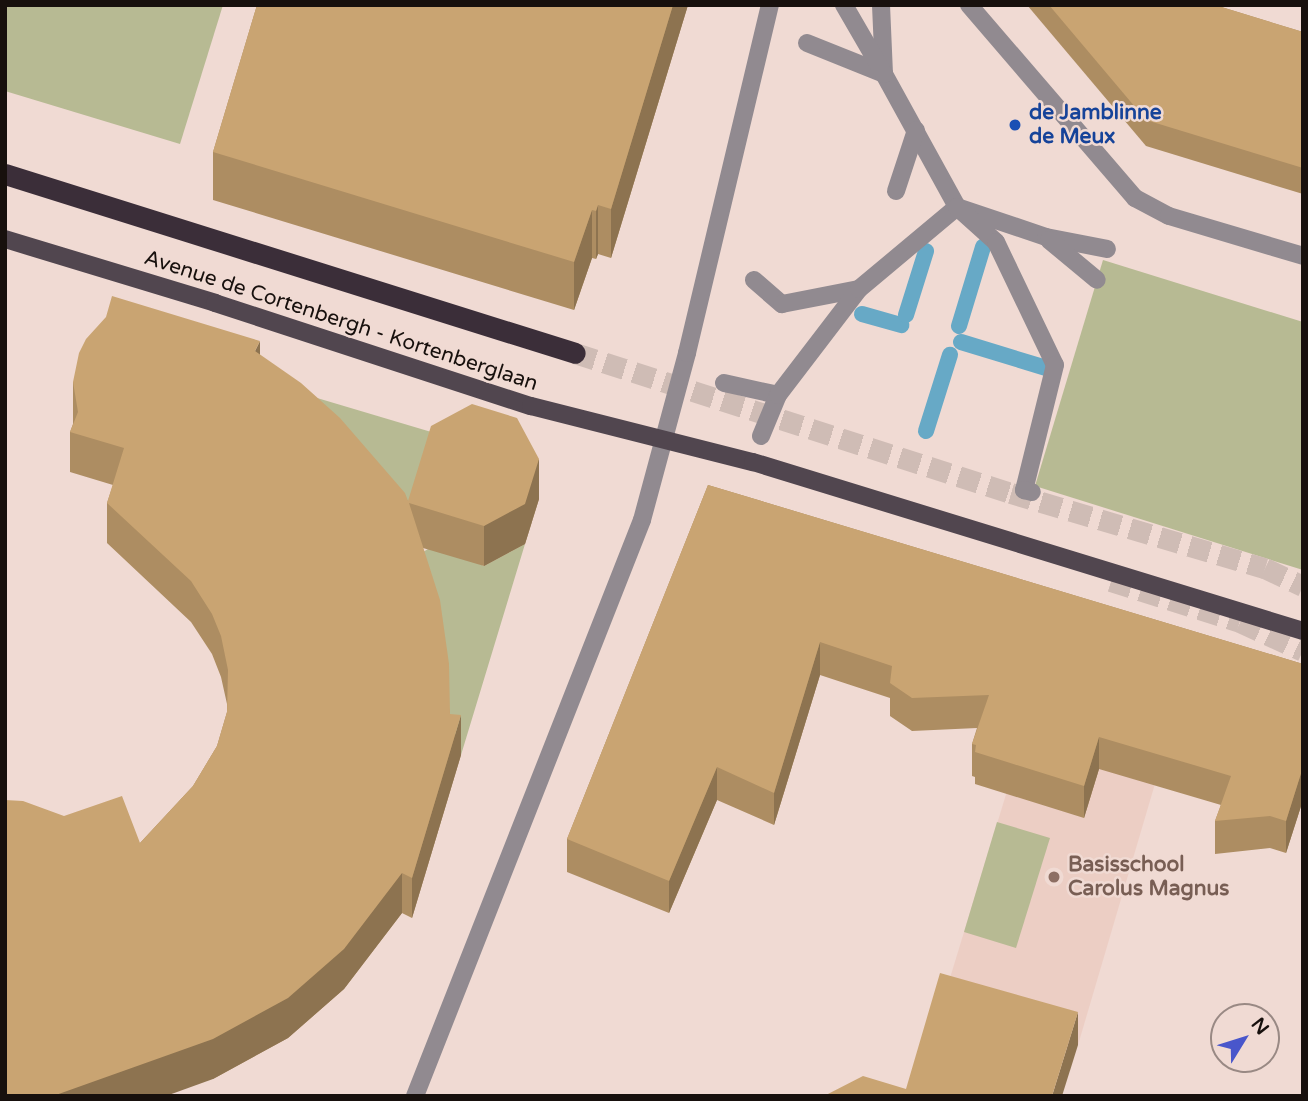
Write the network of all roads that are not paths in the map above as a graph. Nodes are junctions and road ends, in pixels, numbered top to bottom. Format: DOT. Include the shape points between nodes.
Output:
graph roads {
  1 [pos="770,5"];
  2 [pos="844,5"];
  3 [pos="881,5"];
  4 [pos="969,5"];
  5 [pos="807,43"];
  6 [pos="884,74"];
  7 [pos="916,130"];
  8 [pos="5,174"];
  9 [pos="896,191"];
  10 [pos="957,207"];
  11 [pos="1046,237"];
  12 [pos="5,239"];
  13 [pos="1107,249"];
  14 [pos="1303,256"];
  15 [pos="754,280"];
  16 [pos="1097,280"];
  17 [pos="859,289"];
  18 [pos="575,353"];
  19 [pos="724,383"];
  20 [pos="778,395"];
  21 [pos="761,436"];
  22 [pos="664,440"];
  23 [pos="1032,492"];
  24 [pos="1303,631"];
  25 [pos="415,1096"];
  1 -- 22 [label="street"];
  2 -- 6 [label="street"];
  3 -- 6 [label="street"];
  4 -- 14 [label="street" via="1135,198 1168,216"];
  5 -- 6 [label="street"];
  6 -- 7 [label="street"];
  7 -- 9 [label="street"];
  7 -- 10 [label="street"];
  8 -- 18 [label="highway"];
  10 -- 11 [label="street"];
  10 -- 17 [label="street"];
  10 -- 23 [label="street" via="996,242 1055,365 1033,472 1024,490"];
  11 -- 13 [label="street"];
  11 -- 16 [label="street"];
  12 -- 22 [label="main road, Avenue de Cortenbergh - Kortenberglaan" via="531,406"];
  15 -- 17 [label="street" via="782,304"];
  17 -- 20 [label="street"];
  19 -- 20 [label="street"];
  20 -- 21 [label="street"];
  22 -- 24 [label="main road, Avenue de Cortenbergh - Kortenberglaan" via="753,462"];
  22 -- 25 [label="street" via="639,529"];
}
